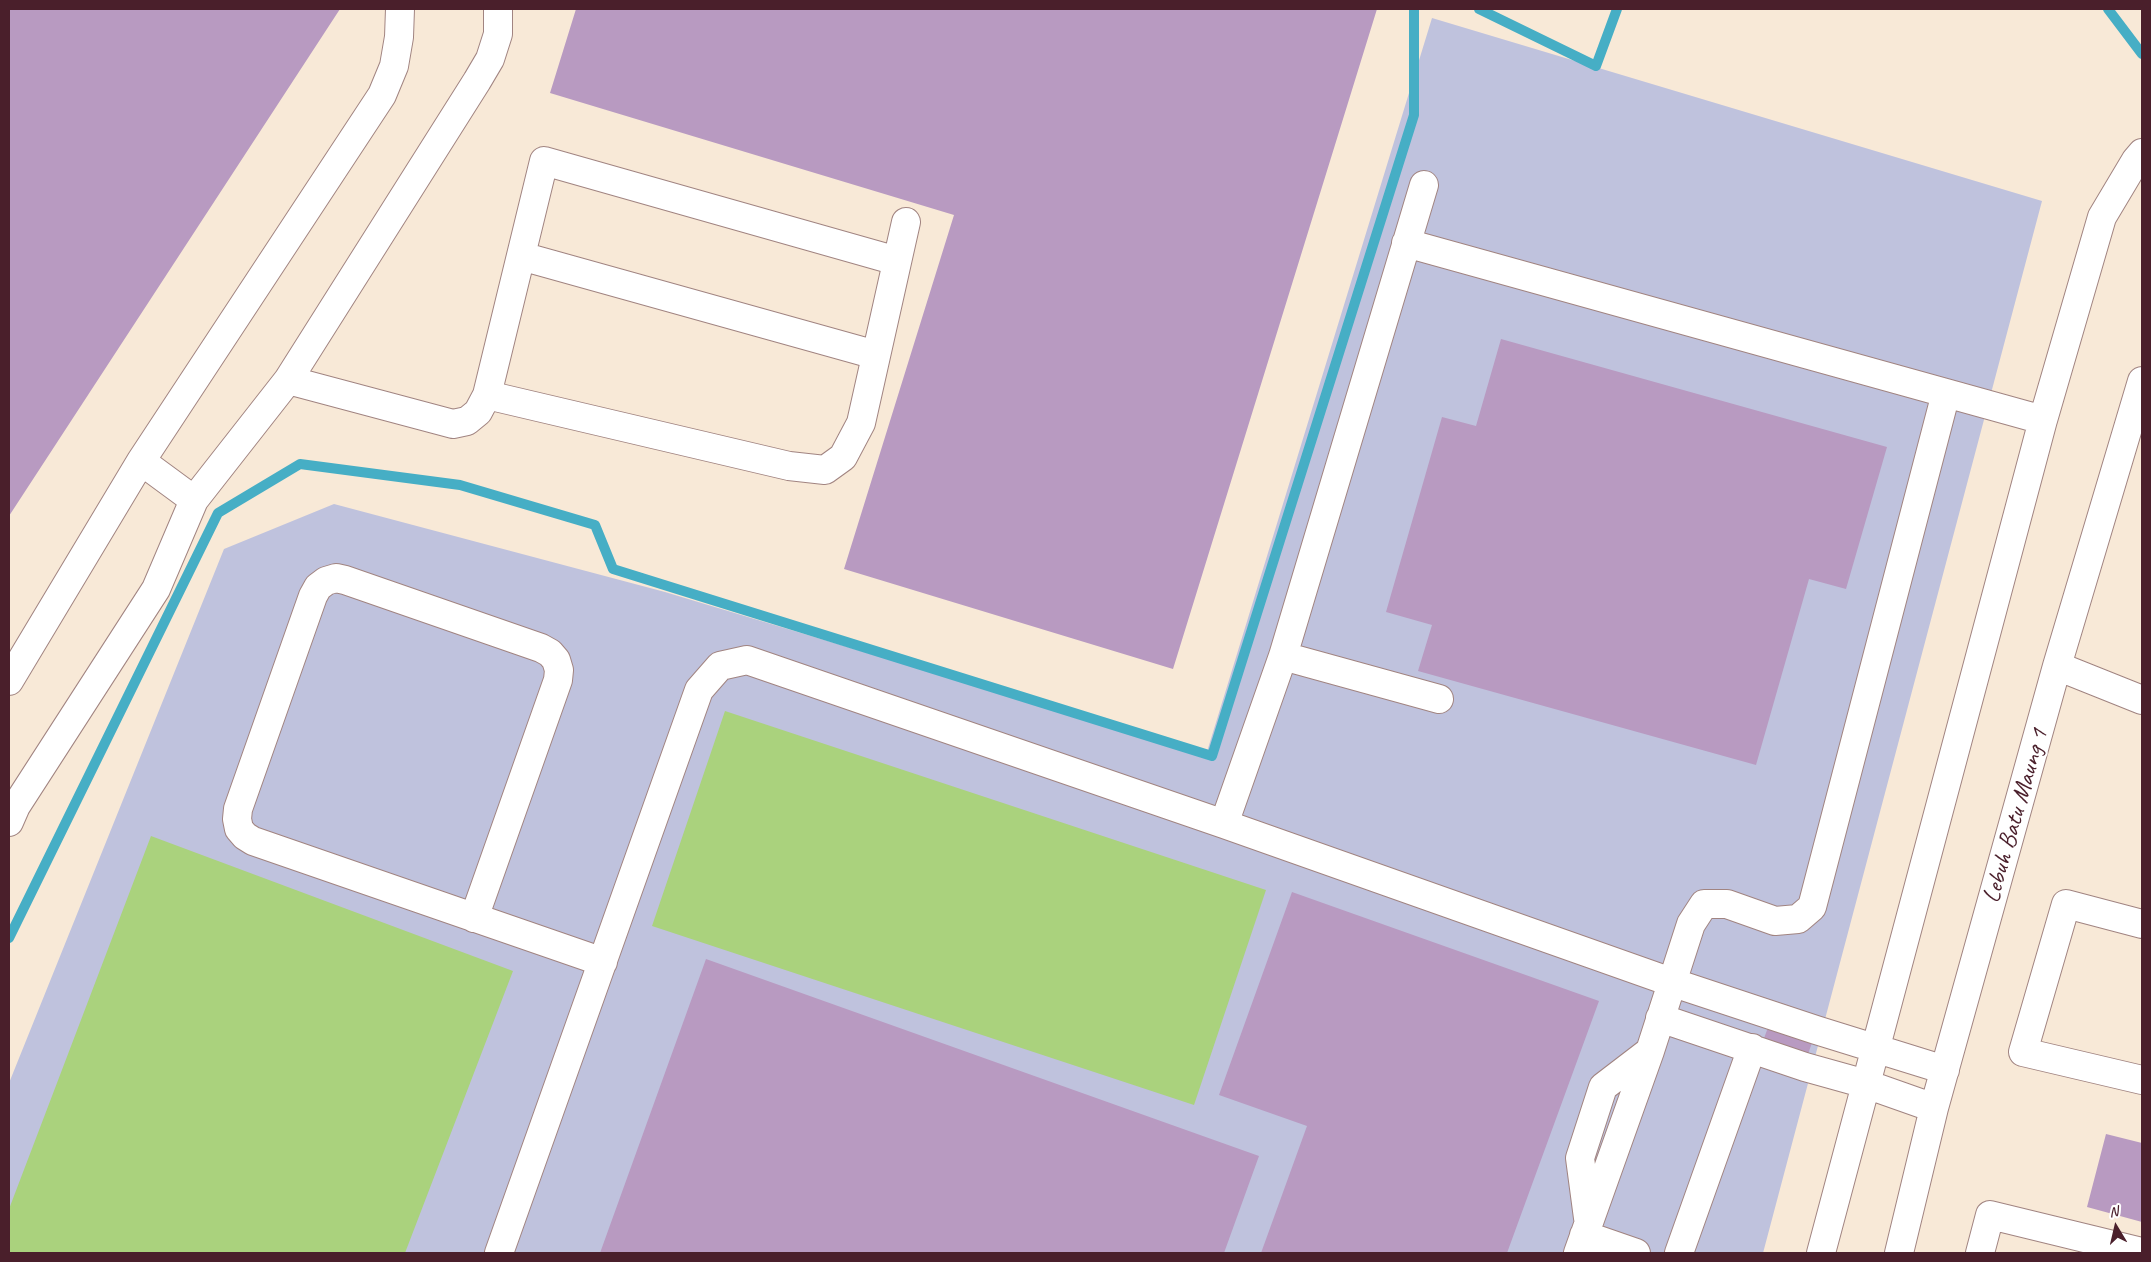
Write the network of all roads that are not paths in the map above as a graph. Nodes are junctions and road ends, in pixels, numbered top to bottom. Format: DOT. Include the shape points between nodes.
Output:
graph roads {
  1 [pos="400,9"];
  2 [pos="498,9"];
  3 [pos="2142,153"];
  4 [pos="1424,185"];
  5 [pos="906,222"];
  6 [pos="1406,243"];
  7 [pos="521,256"];
  8 [pos="897,261"];
  9 [pos="876,355"];
  10 [pos="288,380"];
  11 [pos="2142,381"];
  12 [pos="1946,393"];
  13 [pos="487,395"];
  14 [pos="2043,420"];
  15 [pos="141,461"];
  16 [pos="194,500"];
  17 [pos="1282,656"];
  18 [pos="2057,666"];
  19 [pos="9,681"];
  20 [pos="1439,699"];
  21 [pos="2142,700"];
  22 [pos="9,822"];
  23 [pos="1224,824"];
  24 [pos="474,918"];
  25 [pos="2142,924"];
  26 [pos="603,962"];
  27 [pos="1671,982"];
  28 [pos="1660,1018"];
  29 [pos="1752,1048"];
  30 [pos="1875,1048"];
  31 [pos="1945,1070"];
  32 [pos="2142,1080"];
  33 [pos="1866,1084"];
  34 [pos="1934,1108"];
  35 [pos="1584,1237"];
  36 [pos="2142,1252"];
  37 [pos="499,1253"];
  38 [pos="1636,1253"];
  39 [pos="1678,1253"];
  40 [pos="1821,1253"];
  41 [pos="1899,1253"];
  42 [pos="1980,1253"];
  1 -- 15 [label="street" via="394,66 382,95"];
  2 -- 10 [label="street" via="498,34 490,59"];
  3 -- 14 [label="street" via="2102,217"];
  4 -- 6 [label="street"];
  5 -- 8 [label="street"];
  6 -- 12 [label="street"];
  6 -- 17 [label="street"];
  7 -- 8 [label="street" via="544,161"];
  7 -- 9 [label="street"];
  7 -- 13 [label="street"];
  8 -- 9 [label="street"];
  9 -- 13 [label="street" via="861,422 843,457 825,470 789,466"];
  10 -- 13 [label="street" via="453,424 468,421 478,412"];
  10 -- 16 [label="street"];
  11 -- 18 [label="street, Lebuh Batu Maung 1"];
  12 -- 14 [label="street"];
  12 -- 27 [label="street" via="1812,907 1798,919 1775,921 1726,904 1704,904 1691,924"];
  14 -- 30 [label="street"];
  15 -- 16 [label="street"];
  15 -- 19 [label="street"];
  16 -- 22 [label="street" via="156,589 16,806"];
  17 -- 20 [label="street"];
  17 -- 23 [label="street"];
  18 -- 21 [label="street"];
  18 -- 31 [label="street, Lebuh Batu Maung 1"];
  23 -- 26 [label="street" via="747,660 720,666 699,690"];
  23 -- 27 [label="street"];
  24 -- 24 [label="street" via="253,841 239,829 238,809 310,605 318,587 326,581 345,580 542,648 556,660 558,680"];
  24 -- 26 [label="street"];
  25 -- 32 [label="street" via="2066,904 2023,1052"];
  26 -- 37 [label="street"];
  27 -- 28 [label="street"];
  27 -- 30 [label="street"];
  28 -- 29 [label="street"];
  28 -- 35 [label="street" via="1650,1051 1603,1087 1580,1158"];
  29 -- 33 [label="street"];
  29 -- 39 [label="street"];
  30 -- 31 [label="street"];
  30 -- 33 [label="street"];
  31 -- 34 [label="street, Lebuh Batu Maung 1"];
  33 -- 34 [label="street"];
  33 -- 40 [label="street"];
  34 -- 41 [label="street, Lebuh Batu Maung 1"];
  35 -- 38 [label="street"];
  36 -- 42 [label="street" via="1990,1216"];
}
